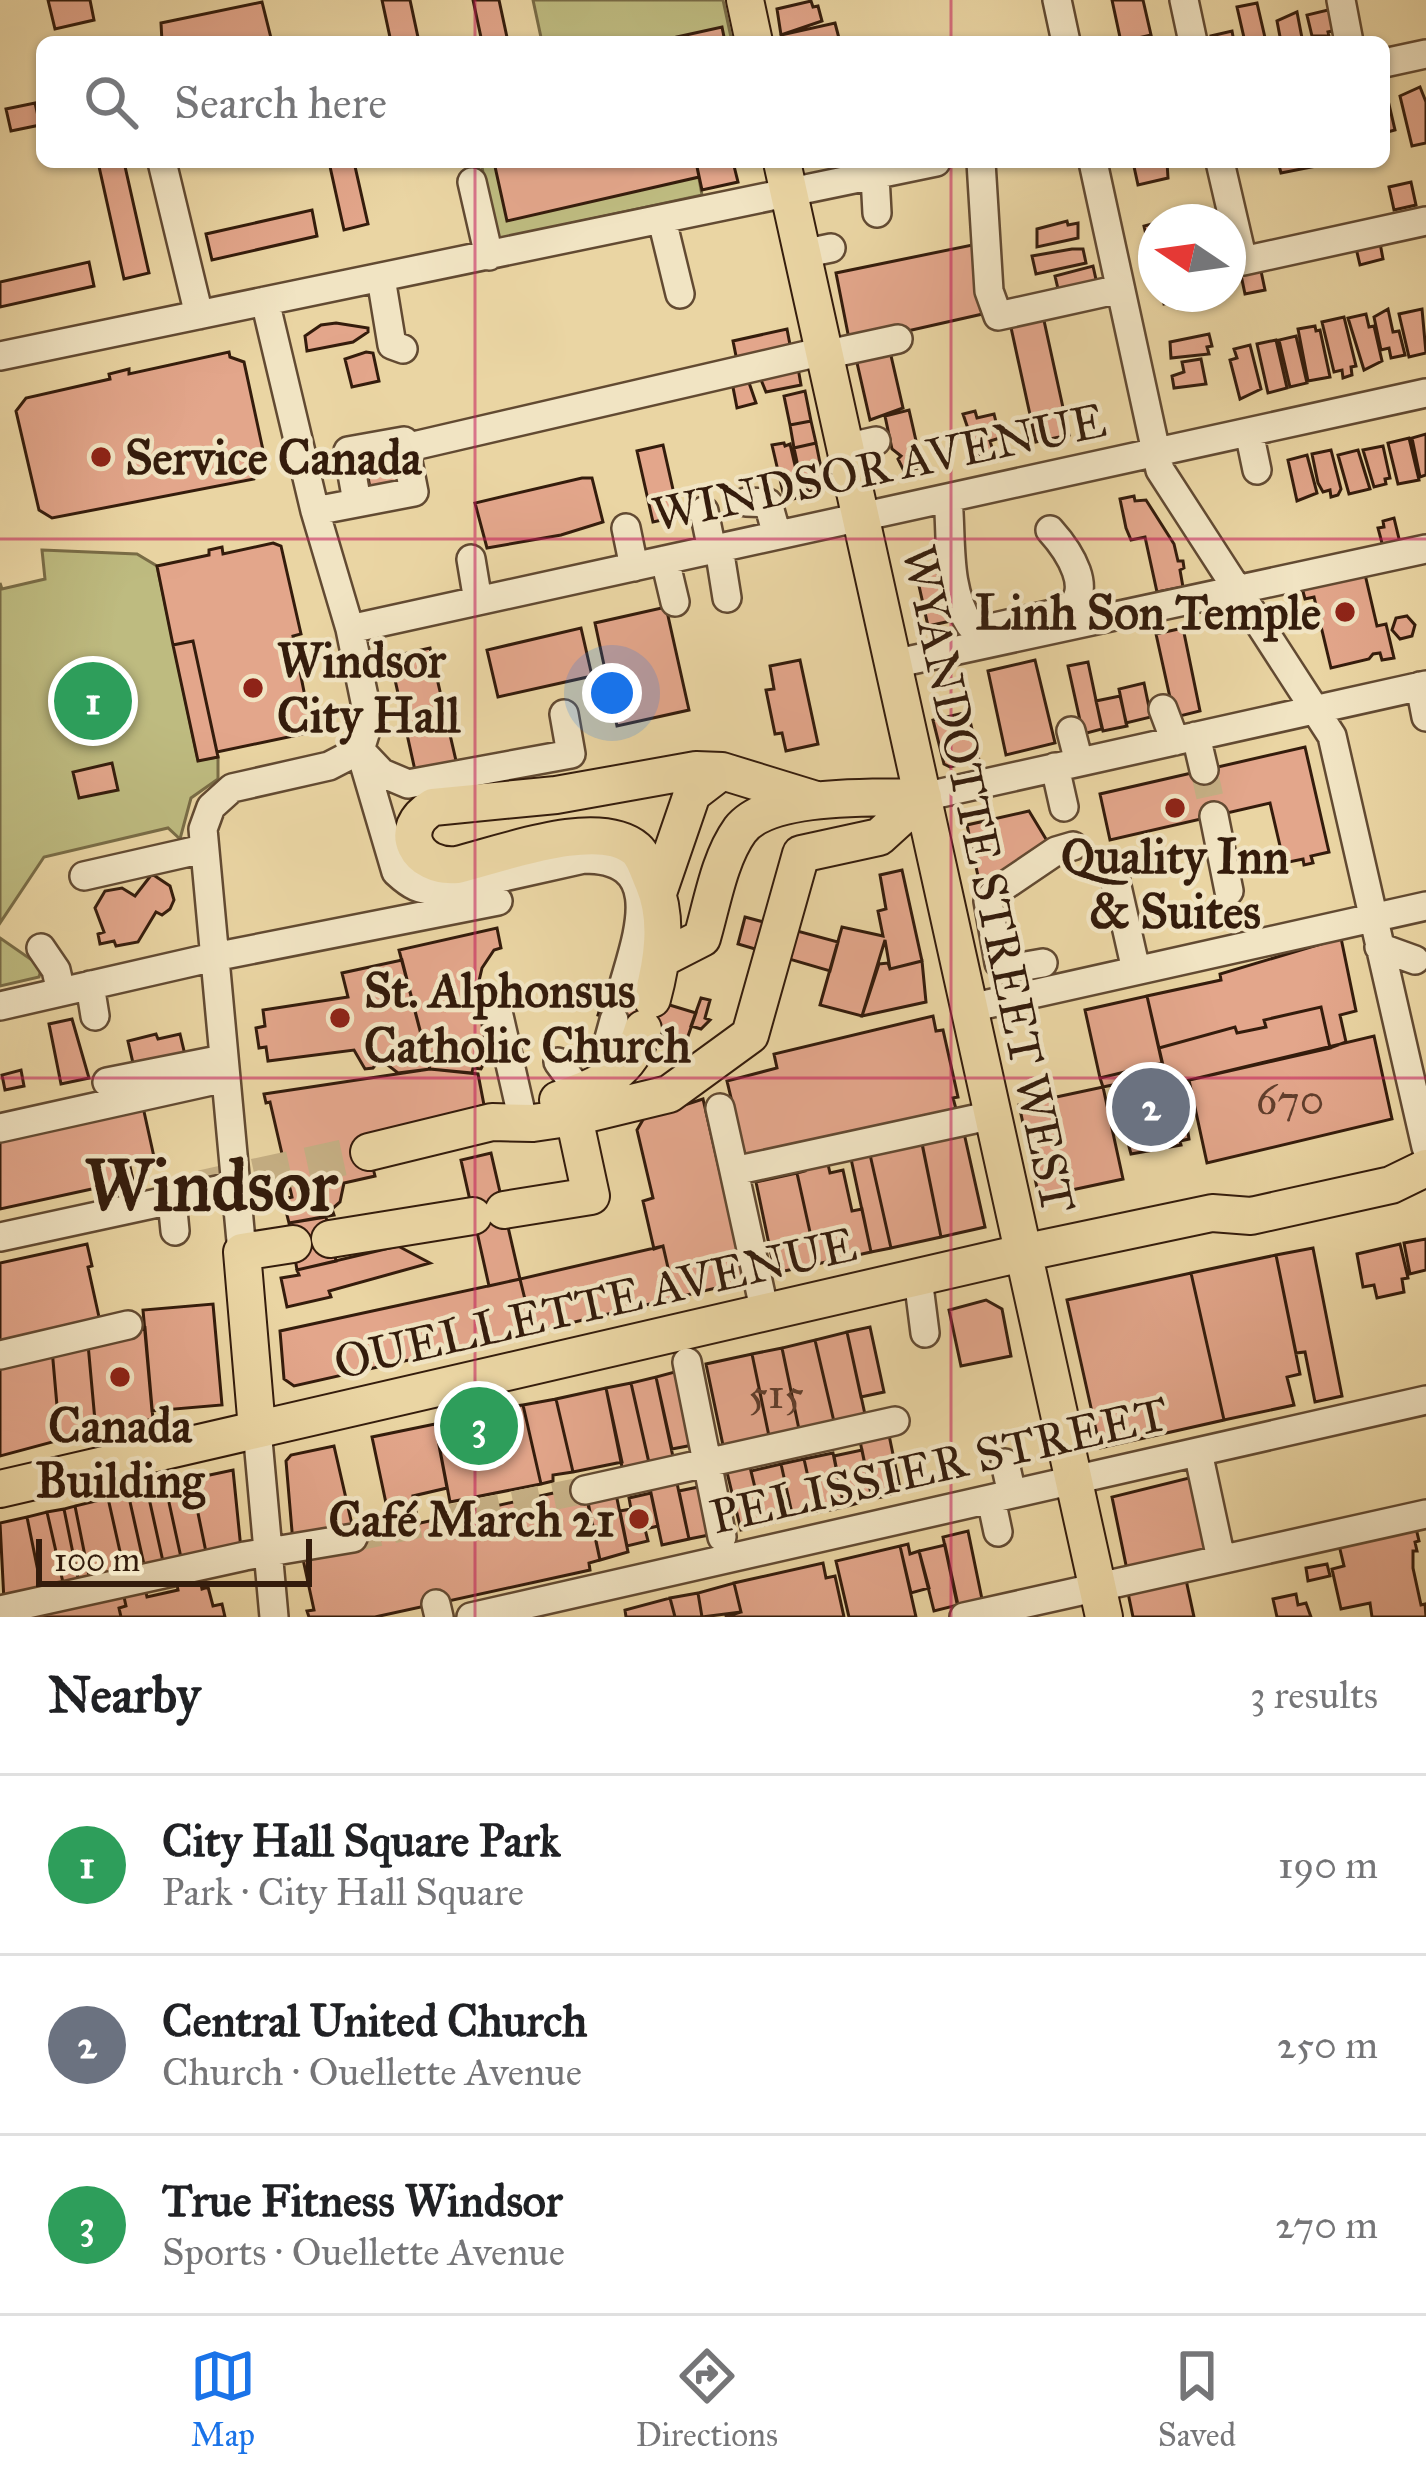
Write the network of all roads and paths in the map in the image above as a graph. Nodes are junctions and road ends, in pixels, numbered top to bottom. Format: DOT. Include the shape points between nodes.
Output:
graph roads {
  1 [pos="745,0"];
  2 [pos="1057,0"];
  3 [pos="1184,0"];
  4 [pos="1341,0"];
  5 [pos="1056,33"];
  6 [pos="753,36"];
  7 [pos="1192,36"];
  8 [pos="1348,36"];
  9 [pos="1426,54"];
  10 [pos="1390,62"];
  11 [pos="164,168"];
  12 [pos="981,168"];
  13 [pos="1094,168"];
  14 [pos="1221,168"];
  15 [pos="877,171"];
  16 [pos="785,178"];
  17 [pos="472,182"];
  18 [pos="878,213"];
  19 [pos="656,221"];
  20 [pos="1426,221"];
  21 [pos="489,256"];
  22 [pos="1120,289"];
  23 [pos="674,296"];
  24 [pos="265,302"];
  25 [pos="199,315"];
  26 [pos="898,339"];
  27 [pos="824,353"];
  28 [pos="1,361"];
  29 [pos="1426,393"];
  30 [pos="1249,432"];
  31 [pos="405,448"];
  32 [pos="1156,453"];
  33 [pos="1256,470"];
  34 [pos="1039,478"];
  35 [pos="941,490"];
  36 [pos="357,502"];
  37 [pos="746,502"];
  38 [pos="315,511"];
  39 [pos="704,511"];
  40 [pos="860,517"];
  41 [pos="626,529"];
  42 [pos="1050,530"];
  43 [pos="777,535"];
  44 [pos="715,549"];
  45 [pos="1426,549"];
  46 [pos="471,559"];
  47 [pos="665,560"];
  48 [pos="634,566"];
  49 [pos="1061,577"];
  50 [pos="1239,590"];
  51 [pos="727,598"];
  52 [pos="478,601"];
  53 [pos="675,602"];
  54 [pos="350,628"];
  55 [pos="893,664"];
  56 [pos="1423,686"];
  57 [pos="1162,709"];
  58 [pos="1315,710"];
  59 [pos="564,714"];
  60 [pos="1426,717"];
  61 [pos="1071,731"];
  62 [pos="1186,738"];
  63 [pos="360,750"];
  64 [pos="1067,765"];
  65 [pos="1204,770"];
  66 [pos="722,771"];
  67 [pos="922,797"];
  68 [pos="813,799"];
  69 [pos="1064,807"];
  70 [pos="1214,816"];
  71 [pos="1073,846"];
  72 [pos="203,849"];
  73 [pos="1210,853"];
  74 [pos="1114,873"];
  75 [pos="84,876"];
  76 [pos="658,893"];
  77 [pos="499,901"];
  78 [pos="1426,906"];
  79 [pos="1372,917"];
  80 [pos="1379,947"];
  81 [pos="41,948"];
  82 [pos="214,957"];
  83 [pos="663,958"];
  84 [pos="1415,960"];
  85 [pos="1031,966"];
  86 [pos="1136,970"];
  87 [pos="90,985"];
  88 [pos="61,992"];
  89 [pos="8,1004"];
  90 [pos="496,1007"];
  91 [pos="970,1008"];
  92 [pos="633,1010"];
  93 [pos="95,1016"];
  94 [pos="20,1031"];
  95 [pos="558,1062"];
  96 [pos="224,1068"];
  97 [pos="107,1082"];
  98 [pos="577,1105"];
  99 [pos="720,1108"];
  100 [pos="993,1115"];
  101 [pos="507,1117"];
  102 [pos="0,1127"];
  103 [pos="369,1152"];
  104 [pos="1423,1162"];
  105 [pos="734,1171"];
  106 [pos="236,1186"];
  107 [pos="172,1200"];
  108 [pos="121,1211"];
  109 [pos="175,1232"];
  110 [pos="0,1238"];
  111 [pos="330,1239"];
  112 [pos="123,1241"];
  113 [pos="293,1244"];
  114 [pos="242,1252"];
  115 [pos="1022,1253"];
  116 [pos="918,1278"];
  117 [pos="765,1313"];
  118 [pos="128,1325"];
  119 [pos="925,1333"];
  120 [pos="0,1355"];
  121 [pos="687,1362"];
  122 [pos="1414,1394"];
  123 [pos="895,1421"];
  124 [pos="257,1429"];
  125 [pos="1198,1452"];
  126 [pos="707,1461"];
  127 [pos="1005,1463"];
  128 [pos="958,1475"];
  129 [pos="1073,1480"];
  130 [pos="910,1487"];
  131 [pos="0,1490"];
  132 [pos="585,1490"];
  133 [pos="989,1499"];
  134 [pos="1426,1514"];
  135 [pos="916,1516"];
  136 [pos="998,1532"];
  137 [pos="722,1537"];
  138 [pos="353,1538"];
  139 [pos="268,1554"];
  140 [pos="1221,1559"];
  141 [pos="1101,1602"];
  142 [pos="0,1610"];
  143 [pos="470,1610"];
  144 [pos="274,1617"];
  145 [pos="964,1617"];
  1 -- 6 [label="main road"];
  2 -- 5 [label="street"];
  3 -- 7 [label="street"];
  4 -- 8 [label="street"];
  9 -- 10 [label="street"];
  11 -- 25 [label="street"];
  12 -- 22 [label="street" via="989,291 998,316"];
  13 -- 22 [label="street"];
  14 -- 20 [label="street" via="1243,261"];
  15 -- 16 [label="street"];
  15 -- 18 [label="street"];
  16 -- 19 [label="street"];
  16 -- 27 [label="main road, WYANDOTTE STREET WEST" via="817,251"];
  17 -- 21 [label="street"];
  19 -- 21 [label="street"];
  19 -- 23 [label="street"];
  21 -- 24 [label="street"];
  22 -- 32 [label="street"];
  24 -- 25 [label="street"];
  24 -- 38 [label="street"];
  25 -- 28 [label="street"];
  26 -- 27 [label="street"];
  27 -- 31 [label="street"];
  27 -- 40 [label="main road, WYANDOTTE STREET WEST" via="861,445"];
  29 -- 30 [label="street, WINDSOR AVENUE"];
  30 -- 32 [label="street, WINDSOR AVENUE"];
  30 -- 33 [label="street"];
  31 -- 36 [label="street" via="414,492"];
  31 -- 36 [label="street" via="404,441 347,451"];
  32 -- 34 [label="street, WINDSOR AVENUE"];
  32 -- 50 [label="street"];
  34 -- 35 [label="street, WINDSOR AVENUE"];
  34 -- 42 [label="street"];
  35 -- 40 [label="street, WINDSOR AVENUE"];
  35 -- 42 [label="street" via="970,625 986,629 1076,605 1072,554"];
  36 -- 38 [label="street"];
  37 -- 43 [label="street" via="768,503"];
  38 -- 54 [label="street"];
  39 -- 44 [label="street"];
  40 -- 43 [label="street, WINDSOR AVENUE"];
  40 -- 55 [label="main road, WYANDOTTE STREET WEST"];
  41 -- 48 [label="street"];
  42 -- 49 [label="street"];
  43 -- 44 [label="street, WINDSOR AVENUE"];
  44 -- 47 [label="street, WINDSOR AVENUE"];
  44 -- 51 [label="street"];
  45 -- 50 [label="street"];
  46 -- 52 [label="street"];
  47 -- 48 [label="street, WINDSOR AVENUE"];
  47 -- 53 [label="street"];
  48 -- 52 [label="street, WINDSOR AVENUE"];
  50 -- 55 [label="street"];
  50 -- 58 [label="street"];
  52 -- 54 [label="street, WINDSOR AVENUE" via="445,620"];
  54 -- 63 [label="street" via="369,721"];
  55 -- 67 [label="main road, WYANDOTTE STREET WEST"];
  56 -- 58 [label="street"];
  56 -- 60 [label="street"];
  57 -- 62 [label="street"];
  58 -- 62 [label="street"];
  58 -- 79 [label="street" via="1332,736"];
  59 -- 63 [label="street" via="572,754 408,784 382,773"];
  61 -- 64 [label="street"];
  62 -- 64 [label="street"];
  62 -- 65 [label="street"];
  63 -- 72 [label="street" via="329,766 232,788 211,807"];
  63 -- 92 [label="street" via="396,872 423,891 584,859 628,870 640,890"];
  64 -- 67 [label="street" via="995,768"];
  64 -- 69 [label="street"];
  66 -- 68 [label="main road"];
  66 -- 76 [label="main road" via="692,794"];
  66 -- 76 [label="main road" via="433,807 416,822 420,853 446,866 584,835 614,837 639,851"];
  67 -- 68 [label="main road"];
  67 -- 91 [label="main road, WYANDOTTE STREET WEST"];
  67 -- 98 [label="main road" via="879,837 801,854 750,1035 669,1094"];
  68 -- 83 [label="main road" via="751,818 730,848 702,938"];
  70 -- 73 [label="street" via="1226,897"];
  71 -- 85 [label="street" via="988,902 1012,962"];
  72 -- 75 [label="street"];
  72 -- 82 [label="street"];
  74 -- 86 [label="street"];
  76 -- 83 [label="main road"];
  77 -- 82 [label="street"];
  78 -- 79 [label="street"];
  79 -- 80 [label="street"];
  79 -- 86 [label="street"];
  80 -- 84 [label="street"];
  80 -- 104 [label="street"];
  81 -- 88 [label="street"];
  82 -- 87 [label="street"];
  82 -- 96 [label="street"];
  83 -- 92 [label="main road"];
  86 -- 91 [label="street"];
  87 -- 88 [label="street"];
  87 -- 93 [label="street"];
  88 -- 89 [label="street"];
  89 -- 94 [label="street"];
  90 -- 101 [label="street"];
  91 -- 100 [label="main road, WYANDOTTE STREET WEST"];
  92 -- 98 [label="main road" via="635,1053"];
  95 -- 98 [label="street"];
  96 -- 97 [label="street"];
  96 -- 102 [label="street"];
  96 -- 106 [label="street"];
  98 -- 101 [label="main road"];
  98 -- 111 [label="main road" via="591,1196"];
  99 -- 105 [label="street"];
  100 -- 105 [label="street"];
  100 -- 115 [label="main road, WYANDOTTE STREET WEST"];
  101 -- 103 [label="main road"];
  104 -- 115 [label="main road, OUELLETTE AVENUE" via="1248,1195 1212,1214"];
  105 -- 117 [label="street"];
  106 -- 107 [label="street"];
  106 -- 114 [label="street"];
  107 -- 108 [label="street"];
  107 -- 109 [label="street"];
  108 -- 110 [label="street"];
  108 -- 112 [label="street"];
  113 -- 114 [label="main road"];
  114 -- 124 [label="main road"];
  115 -- 116 [label="main road, OUELLETTE AVENUE"];
  115 -- 129 [label="main road, WYANDOTTE STREET WEST"];
  116 -- 117 [label="main road, OUELLETTE AVENUE"];
  116 -- 119 [label="street"];
  117 -- 124 [label="main road, OUELLETTE AVENUE"];
  118 -- 120 [label="street"];
  121 -- 126 [label="street"];
  122 -- 125 [label="street, PELISSIER STREET"];
  123 -- 126 [label="street"];
  124 -- 131 [label="main road, OUELLETTE AVENUE"];
  124 -- 139 [label="street"];
  125 -- 129 [label="street, PELISSIER STREET"];
  125 -- 140 [label="street"];
  126 -- 132 [label="street"];
  126 -- 137 [label="street"];
  127 -- 133 [label="street"];
  128 -- 133 [label="street"];
  129 -- 133 [label="street, PELISSIER STREET"];
  129 -- 141 [label="main road, WYANDOTTE STREET WEST"];
  130 -- 135 [label="street"];
  133 -- 135 [label="street, PELISSIER STREET"];
  133 -- 136 [label="street"];
  134 -- 140 [label="street"];
  135 -- 143 [label="street, PELISSIER STREET"];
  138 -- 139 [label="street"];
  139 -- 142 [label="street"];
  139 -- 144 [label="street"];
  140 -- 141 [label="street"];
  141 -- 145 [label="street"];
}
